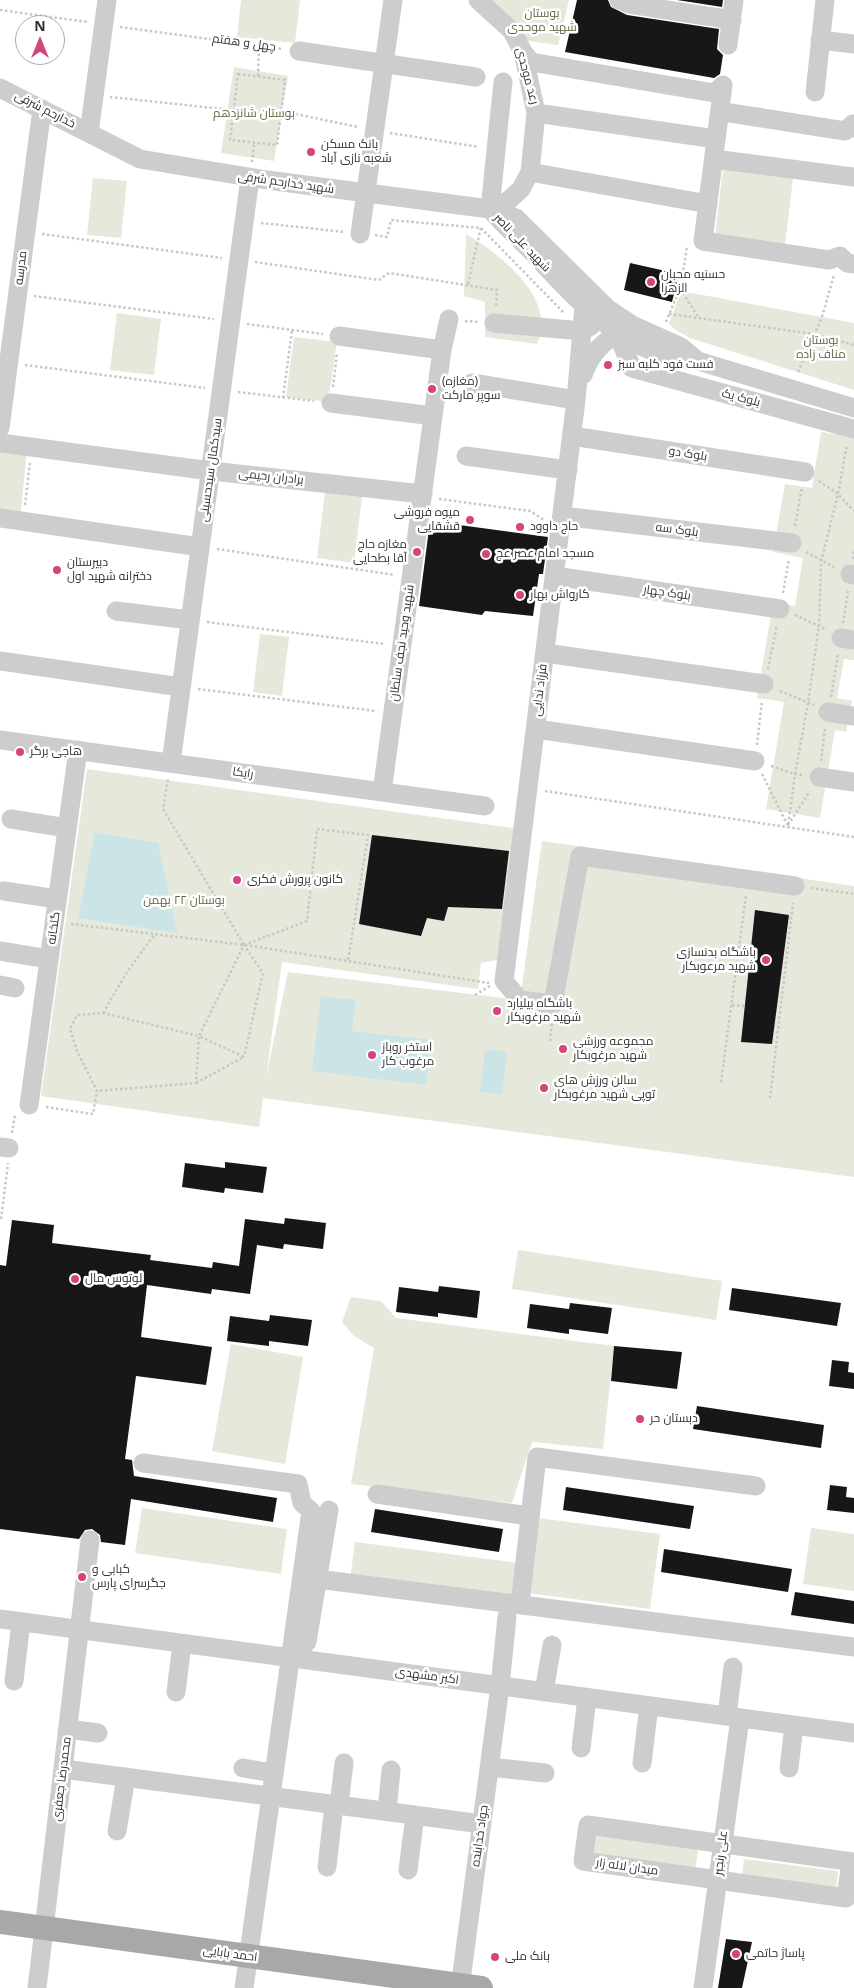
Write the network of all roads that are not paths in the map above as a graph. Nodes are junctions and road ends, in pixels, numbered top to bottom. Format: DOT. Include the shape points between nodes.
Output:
graph roads {
  1 [pos="107,0"];
  2 [pos="393,0"];
  3 [pos="478,0"];
  4 [pos="619,0"];
  5 [pos="734,0"];
  6 [pos="825,0"];
  7 [pos="732,20"];
  8 [pos="820,40"];
  9 [pos="854,44"];
  10 [pos="728,45"];
  11 [pos="299,51"];
  12 [pos="523,52"];
  13 [pos="384,63"];
  14 [pos="476,77"];
  15 [pos="503,82"];
  16 [pos="0,88"];
  17 [pos="815,92"];
  18 [pos="721,105"];
  19 [pos="42,109"];
  20 [pos="536,113"];
  21 [pos="854,125"];
  22 [pos="89,133"];
  23 [pos="716,139"];
  24 [pos="714,159"];
  25 [pos="530,172"];
  26 [pos="854,177"];
  27 [pos="250,178"];
  28 [pos="366,194"];
  29 [pos="708,204"];
  30 [pos="490,209"];
  31 [pos="360,234"];
  32 [pos="847,260"];
  33 [pos="584,307"];
  34 [pos="604,315"];
  35 [pos="449,319"];
  36 [pos="494,323"];
  37 [pos="582,332"];
  38 [pos="617,333"];
  39 [pos="339,336"];
  40 [pos="442,350"];
  41 [pos="698,361"];
  42 [pos="472,383"];
  43 [pos="576,400"];
  44 [pos="331,403"];
  45 [pos="852,408"];
  46 [pos="433,416"];
  47 [pos="0,428"];
  48 [pos="852,428"];
  49 [pos="572,436"];
  50 [pos="0,443"];
  51 [pos="466,456"];
  52 [pos="568,470"];
  53 [pos="211,471"];
  54 [pos="805,472"];
  55 [pos="422,495"];
  56 [pos="562,516"];
  57 [pos="0,518"];
  58 [pos="792,543"];
  59 [pos="200,547"];
  60 [pos="554,576"];
  61 [pos="780,609"];
  62 [pos="116,611"];
  63 [pos="190,620"];
  64 [pos="545,654"];
  65 [pos="0,661"];
  66 [pos="764,684"];
  67 [pos="181,687"];
  68 [pos="828,712"];
  69 [pos="854,716"];
  70 [pos="536,729"];
  71 [pos="0,740"];
  72 [pos="78,750"];
  73 [pos="755,761"];
  74 [pos="171,763"];
  75 [pos="819,777"];
  76 [pos="854,782"];
  77 [pos="382,792"];
  78 [pos="485,806"];
  79 [pos="11,820"];
  80 [pos="67,828"];
  81 [pos="795,886"];
  82 [pos="4,891"];
  83 [pos="58,898"];
  84 [pos="0,951"];
  85 [pos="49,959"];
  86 [pos="29,1105"];
  87 [pos="143,1463"];
  88 [pos="756,1486"];
  89 [pos="377,1494"];
  90 [pos="329,1510"];
  91 [pos="529,1516"];
  92 [pos="90,1540"];
  93 [pos="317,1579"];
  94 [pos="520,1604"];
  95 [pos="507,1617"];
  96 [pos="0,1619"];
  97 [pos="21,1622"];
  98 [pos="80,1630"];
  99 [pos="182,1644"];
  100 [pos="552,1646"];
  101 [pos="854,1647"];
  102 [pos="289,1658"];
  103 [pos="733,1667"];
  104 [pos="14,1681"];
  105 [pos="500,1686"];
  106 [pos="176,1692"];
  107 [pos="544,1692"];
  108 [pos="587,1698"];
  109 [pos="649,1706"];
  110 [pos="734,1717"];
  111 [pos="794,1725"];
  112 [pos="68,1729"];
  113 [pos="98,1733"];
  114 [pos="854,1733"];
  115 [pos="581,1748"];
  116 [pos="344,1763"];
  117 [pos="642,1763"];
  118 [pos="490,1766"];
  119 [pos="243,1768"];
  120 [pos="789,1768"];
  121 [pos="63,1769"];
  122 [pos="391,1770"];
  123 [pos="273,1773"];
  124 [pos="545,1773"];
  125 [pos="126,1778"];
  126 [pos="270,1796"];
  127 [pos="336,1805"];
  128 [pos="387,1811"];
  129 [pos="415,1815"];
  130 [pos="482,1824"];
  131 [pos="117,1831"];
  132 [pos="721,1844"];
  133 [pos="852,1862"];
  134 [pos="327,1867"];
  135 [pos="408,1870"];
  136 [pos="718,1880"];
  137 [pos="850,1899"];
  138 [pos="0,1922"];
  139 [pos="44,1928"];
  140 [pos="248,1956"];
  141 [pos="467,1987"];
  142 [pos="37,1988"];
  143 [pos="244,1988"];
  144 [pos="703,1988"];
  1 -- 22 [label="street"];
  2 -- 13 [label="street"];
  3 -- 12 [label="street, رعد موحدی" via="512,31"];
  4 -- 7 [label="street"];
  5 -- 7 [label="street"];
  6 -- 8 [label="street"];
  7 -- 10 [label="street"];
  8 -- 9 [label="street"];
  8 -- 17 [label="street"];
  11 -- 13 [label="street"];
  12 -- 18 [label="street" via="723,85"];
  12 -- 20 [label="street, رعد موحدی"];
  13 -- 14 [label="street"];
  13 -- 28 [label="street"];
  15 -- 30 [label="street"];
  16 -- 19 [label="street, خدارحم شرفی"];
  18 -- 21 [label="street"];
  18 -- 23 [label="street"];
  19 -- 22 [label="street, خدارحم شرفی"];
  19 -- 47 [label="street, مدرسه"];
  20 -- 23 [label="street"];
  20 -- 25 [label="street, رعد موحدی"];
  22 -- 27 [label="street, شهید خدارحم شرفی" via="140,159"];
  23 -- 24 [label="street"];
  24 -- 26 [label="street"];
  24 -- 29 [label="street"];
  25 -- 29 [label="street"];
  25 -- 30 [label="street, رعد موحدی" via="521,189 508,201"];
  27 -- 28 [label="street, شهید خدارحم شرفی"];
  27 -- 53 [label="street, سیدکمال سیدحسینی"];
  28 -- 30 [label="street, شهید خدارحم شرفی"];
  28 -- 31 [label="street"];
  29 -- 32 [label="street" via="703,241"];
  30 -- 33 [label="street, شهید علی ناصر"];
  30 -- 34 [label="street, شهید علی ناصر" via="516,218"];
  33 -- 34 [label="street, شهید علی ناصر"];
  33 -- 37 [label="street"];
  34 -- 37 [label="street"];
  34 -- 38 [label="street, شهید علی ناصر"];
  34 -- 41 [label="street, شهید علی ناصر" via="681,347"];
  35 -- 40 [label="street, شهید وحید نجف سلطان"];
  36 -- 37 [label="street"];
  37 -- 43 [label="street"];
  38 -- 41 [label="street, شهید علی ناصر" via="665,356"];
  38 -- 43 [label="street" via="588,361"];
  38 -- 48 [label="street, بلوک یک" via="632,368"];
  39 -- 40 [label="street"];
  40 -- 46 [label="street, شهید وحید نجف سلطان"];
  41 -- 45 [label="street, شهید علی ناصر"];
  42 -- 43 [label="street"];
  43 -- 49 [label="street, فرزاد ندایی"];
  44 -- 46 [label="street"];
  45 -- 48 [label="street"];
  46 -- 55 [label="street, شهید وحید نجف سلطان"];
  49 -- 52 [label="street, فرزاد ندایی"];
  49 -- 54 [label="street, بلوک دو"];
  50 -- 53 [label="street, برادران رحیمی"];
  51 -- 52 [label="street"];
  52 -- 56 [label="street, فرزاد ندایی"];
  53 -- 55 [label="street, برادران رحیمی"];
  53 -- 59 [label="street, سیدکمال سیدحسینی"];
  55 -- 77 [label="street, شهید وحید نجف سلطان"];
  56 -- 58 [label="street, بلوک سه"];
  56 -- 60 [label="street, فرزاد ندایی"];
  57 -- 59 [label="street"];
  59 -- 63 [label="street, سیدکمال سیدحسینی"];
  60 -- 61 [label="street, بلوک چهار"];
  60 -- 64 [label="street, فرزاد ندایی"];
  62 -- 63 [label="street"];
  63 -- 67 [label="street, سیدکمال سیدحسینی"];
  64 -- 66 [label="street"];
  64 -- 70 [label="street, فرزاد ندایی"];
  65 -- 67 [label="street"];
  67 -- 74 [label="street, سیدکمال سیدحسینی"];
  68 -- 69 [label="street"];
  70 -- 73 [label="street"];
  70 -- 81 [label="street, فرزاد ندایی" via="504,981 520,1000 553,1004 580,856"];
  71 -- 72 [label="street, رایکا"];
  72 -- 74 [label="street, رایکا"];
  72 -- 80 [label="street, گلخانه"];
  74 -- 77 [label="street, رایکا"];
  75 -- 76 [label="street"];
  77 -- 78 [label="street, رایکا"];
  79 -- 80 [label="street"];
  80 -- 83 [label="street, گلخانه"];
  82 -- 83 [label="street"];
  83 -- 85 [label="street, گلخانه"];
  84 -- 85 [label="street"];
  85 -- 86 [label="street, گلخانه"];
  87 -- 102 [label="street" via="298,1484 302,1503 311,1511"];
  88 -- 91 [label="street" via="537,1458"];
  89 -- 91 [label="street"];
  90 -- 93 [label="street"];
  91 -- 94 [label="street"];
  92 -- 98 [label="street, محمدرضا جعفری"];
  93 -- 94 [label="street"];
  93 -- 102 [label="street" via="307,1642"];
  94 -- 101 [label="street"];
  95 -- 105 [label="street, جواد خدابنده"];
  96 -- 97 [label="street, اکبر مشهدی"];
  97 -- 98 [label="street, اکبر مشهدی"];
  97 -- 104 [label="street"];
  98 -- 99 [label="street, اکبر مشهدی"];
  98 -- 112 [label="street, محمدرضا جعفری"];
  99 -- 102 [label="street, اکبر مشهدی"];
  99 -- 106 [label="street"];
  100 -- 107 [label="street"];
  102 -- 105 [label="street, اکبر مشهدی"];
  102 -- 123 [label="street"];
  103 -- 110 [label="street, علی رنجبر"];
  105 -- 107 [label="street, اکبر مشهدی"];
  105 -- 118 [label="street, جواد خدابنده"];
  107 -- 108 [label="street, اکبر مشهدی"];
  108 -- 109 [label="street, اکبر مشهدی"];
  108 -- 115 [label="street"];
  109 -- 110 [label="street, اکبر مشهدی"];
  109 -- 117 [label="street"];
  110 -- 111 [label="street, اکبر مشهدی"];
  110 -- 132 [label="street, علی رنجبر"];
  111 -- 114 [label="street, اکبر مشهدی"];
  111 -- 120 [label="street"];
  112 -- 113 [label="street"];
  112 -- 121 [label="street, محمدرضا جعفری"];
  116 -- 127 [label="street"];
  118 -- 124 [label="street"];
  118 -- 130 [label="street, جواد خدابنده"];
  119 -- 123 [label="street"];
  121 -- 125 [label="street"];
  121 -- 139 [label="street, محمدرضا جعفری"];
  122 -- 128 [label="street"];
  123 -- 126 [label="street"];
  125 -- 126 [label="street"];
  125 -- 131 [label="street"];
  126 -- 127 [label="street"];
  126 -- 140 [label="street"];
  127 -- 128 [label="street"];
  127 -- 134 [label="street"];
  128 -- 129 [label="street"];
  129 -- 130 [label="street"];
  129 -- 135 [label="street"];
  130 -- 141 [label="street, جواد خدابنده"];
  132 -- 133 [label="street, میدان لاله زار"];
  132 -- 136 [label="street, علی رنجبر"];
  132 -- 136 [label="street, میدان لاله زار" via="588,1825 583,1861"];
  133 -- 137 [label="street, میدان لاله زار"];
  136 -- 137 [label="street, میدان لاله زار"];
  136 -- 144 [label="street, علی رنجبر"];
  138 -- 139 [label="main road, احمد بابایی"];
  139 -- 140 [label="main road, احمد بابایی"];
  139 -- 142 [label="street, محمدرضا جعفری"];
  140 -- 141 [label="main road, احمد بابایی"];
  140 -- 143 [label="street"];
}
